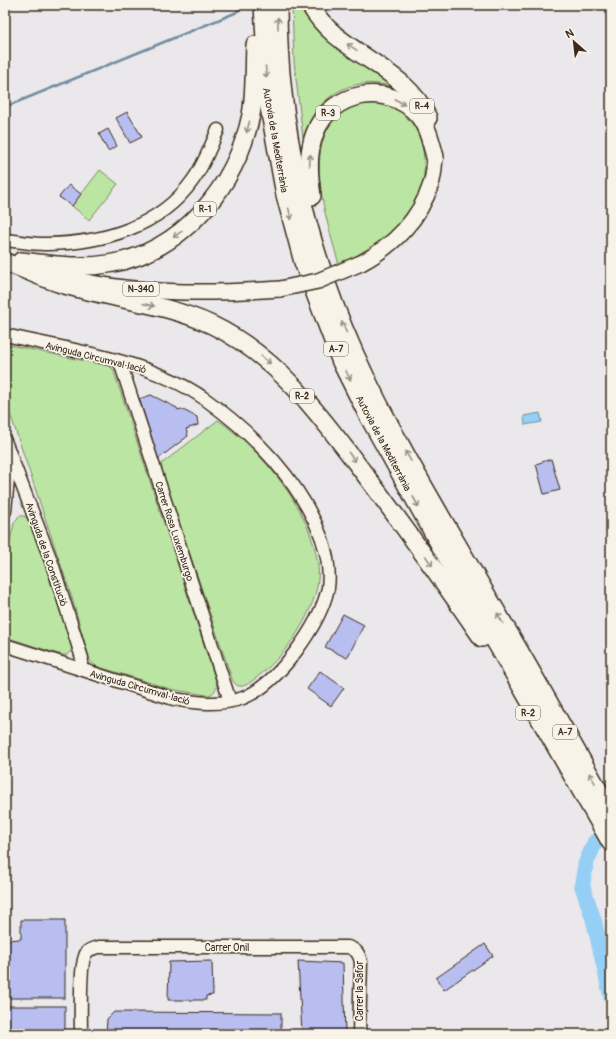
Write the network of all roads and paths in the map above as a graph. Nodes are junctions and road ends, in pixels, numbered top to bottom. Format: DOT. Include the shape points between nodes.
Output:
graph roads {
  1 [pos="259,5"];
  2 [pos="263,5"];
  3 [pos="278,5"];
  4 [pos="310,5"];
  5 [pos="218,130"];
  6 [pos="435,157"];
  7 [pos="5,240"];
  8 [pos="318,254"];
  9 [pos="5,261"];
  10 [pos="5,335"];
  11 [pos="120,362"];
  12 [pos="6,444"];
  13 [pos="5,511"];
  14 [pos="5,645"];
  15 [pos="508,658"];
  16 [pos="80,668"];
  17 [pos="230,701"];
  18 [pos="611,812"];
  19 [pos="611,843"];
  20 [pos="354,949"];
  21 [pos="81,1034"];
  22 [pos="359,1034"];
  1 -- 9 [label="highway, R-1, one-way" via="256,16 251,113 246,135 228,177 213,200 196,218 180,233 159,246 109,264 69,266"];
  2 -- 15 [label="highway, Autovia de la Mediterrània / A-7, one-way" via="268,93 275,145 303,262 341,362 367,414 441,547"];
  8 -- 3 [label="highway, Autovia de la Mediterrània / A-7, one-way" via="306,217 286,122 278,43"];
  6 -- 4 [label="highway, R-4, one-way" via="436,142 433,128 424,108 413,94 402,82 342,41"];
  5 -- 7 [label="street" via="202,166 182,194 166,208 130,230 113,236 47,244"];
  8 -- 6 [label="highway, R-3, one-way" via="319,234 309,173 310,152 320,122 329,112 356,96 383,94 396,99 418,115 427,130"];
  6 -- 9 [label="main road, N-340, bridge" via="432,183 417,214 390,244 362,263 318,281 280,290 221,294 162,292 73,279"];
  15 -- 8 [label="highway, Autovia de la Mediterrània / A-7, one-way" via="352,348"];
  9 -- 15 [label="highway, R-2, one-way" via="61,284 176,311 243,342 268,361 320,416"];
  10 -- 11 [label="street, Avinguda Circumval·lació"];
  11 -- 17 [label="street, Carrer Rosa Luxemburgo"];
  11 -- 17 [label="street, Avinguda Circumval·lació" via="144,368 204,398 254,439 277,464 296,491 322,540 327,560 327,589 304,641 269,680 243,698"];
  12 -- 13 [label="street" via="8,478"];
  12 -- 16 [label="street, Avinguda de la Constitució" via="52,563 82,658"];
  14 -- 16 [label="street, Avinguda Circumval·lació"];
  18 -- 15 [label="highway, Autovia de la Mediterrània / A-7, one-way"];
  15 -- 19 [label="highway, R-2" via="536,725 563,760"];
  16 -- 17 [label="street, Avinguda Circumval·lació" via="174,699 196,703"];
  20 -- 21 [label="street, Carrer Onil" via="99,947 87,952 82,964"];
  20 -- 22 [label="street, Carrer la Safor" via="361,962"];
}
